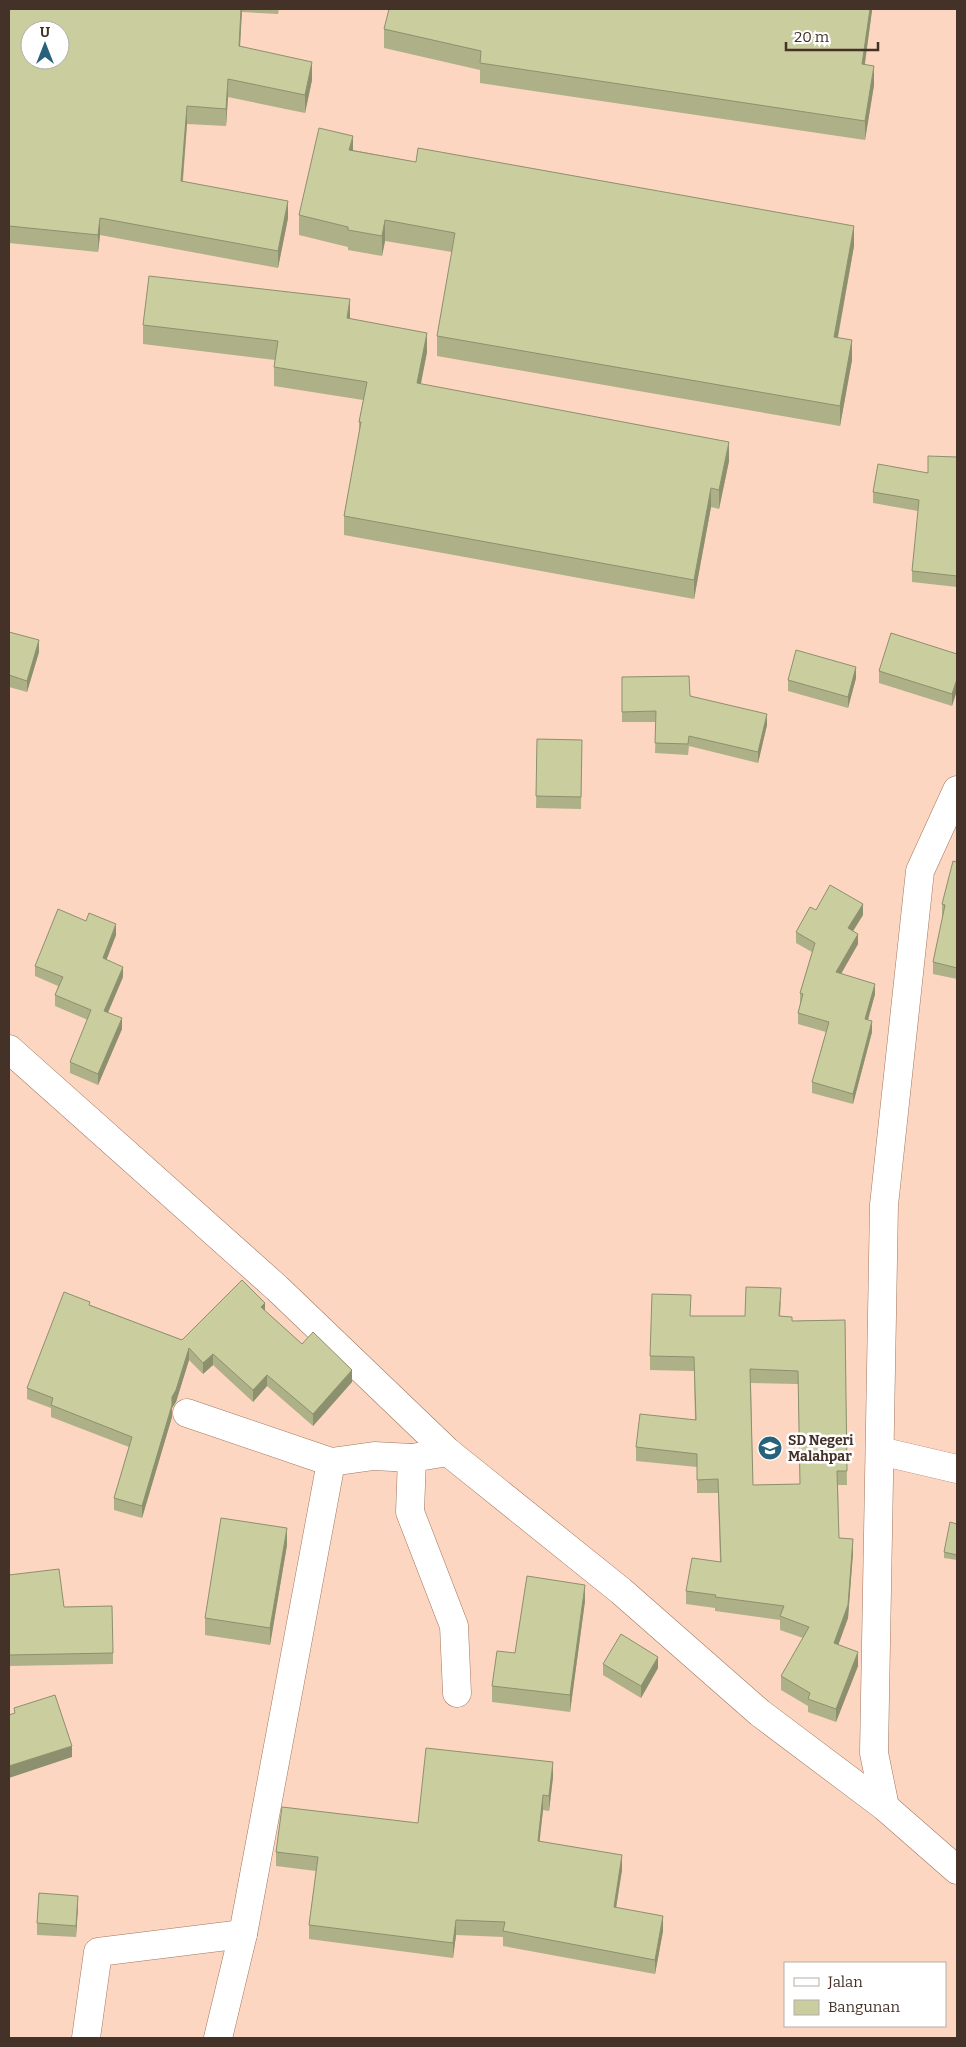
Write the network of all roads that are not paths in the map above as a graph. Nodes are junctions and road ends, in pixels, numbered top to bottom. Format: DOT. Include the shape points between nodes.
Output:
graph roads {
  1 [pos="957,790"];
  2 [pos="9,1049"];
  3 [pos="187,1413"];
  4 [pos="880,1451"];
  5 [pos="448,1452"];
  6 [pos="412,1458"];
  7 [pos="331,1462"];
  8 [pos="957,1469"];
  9 [pos="458,1693"];
  10 [pos="885,1807"];
  11 [pos="957,1870"];
  12 [pos="243,1934"];
  13 [pos="86,2038"];
  14 [pos="218,2038"];
  1 -- 4 [label="street" via="920,872 884,1205"];
  2 -- 5 [label="street" via="277,1288"];
  3 -- 7 [label="street"];
  4 -- 8 [label="street"];
  4 -- 10 [label="street" via="874,1753"];
  5 -- 6 [label="street"];
  5 -- 10 [label="street" via="620,1591 760,1713"];
  6 -- 7 [label="street" via="374,1456"];
  6 -- 9 [label="street" via="410,1512 454,1626"];
  7 -- 12 [label="street"];
  10 -- 11 [label="street"];
  12 -- 13 [label="street" via="98,1952"];
  12 -- 14 [label="street"];
}
